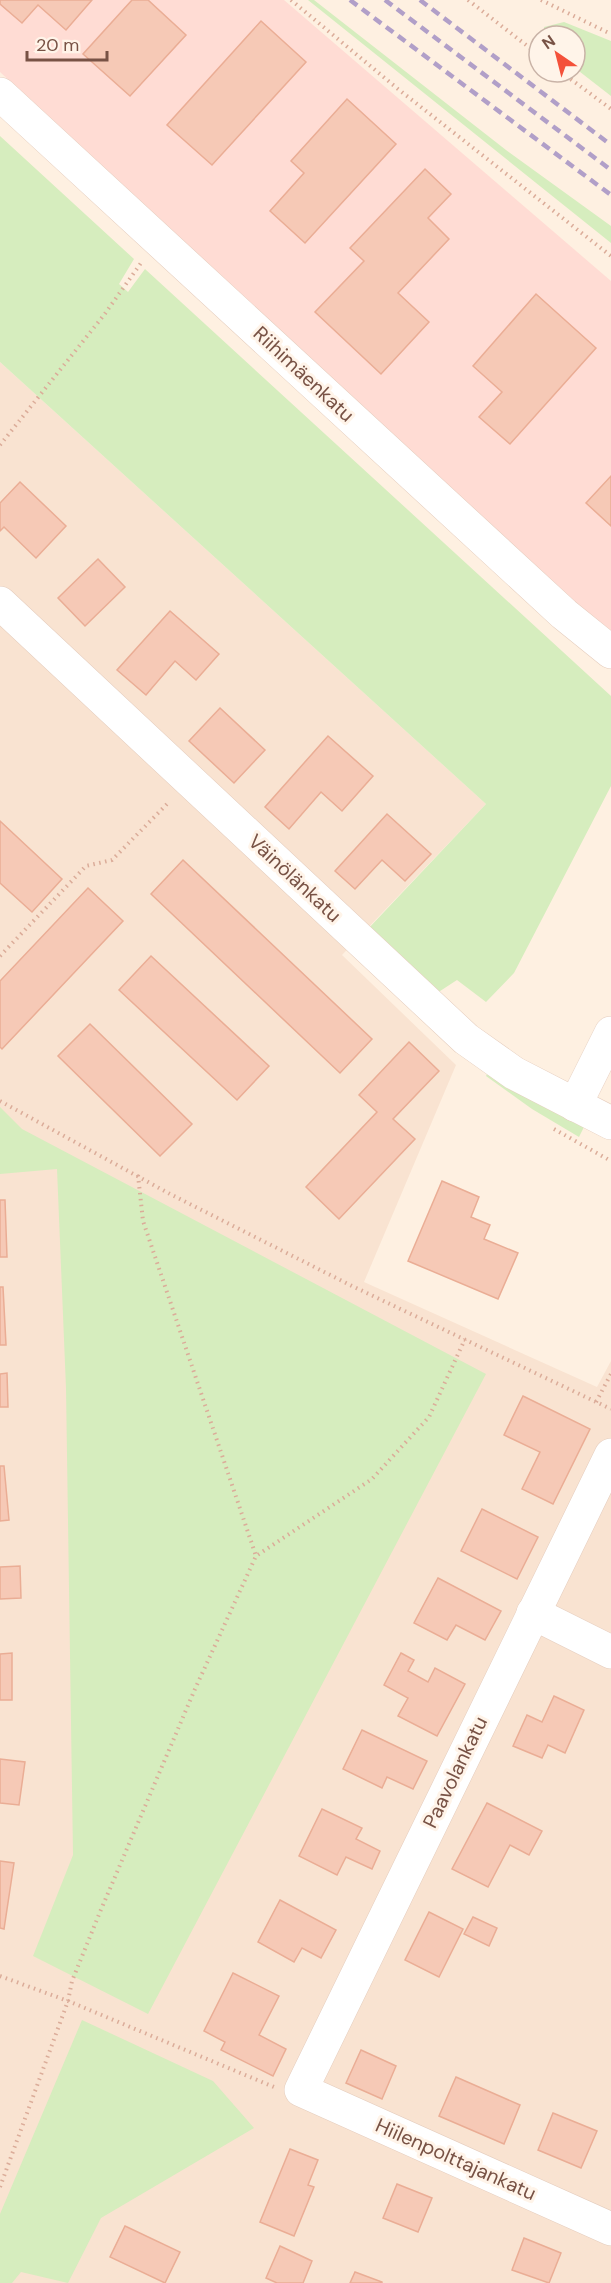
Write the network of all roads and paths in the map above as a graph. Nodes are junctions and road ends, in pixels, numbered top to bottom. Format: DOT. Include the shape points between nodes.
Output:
graph roads {
  1 [pos="291,0"];
  2 [pos="468,0"];
  3 [pos="542,0"];
  4 [pos="611,34"];
  5 [pos="527,46"];
  6 [pos="577,84"];
  7 [pos="0,94"];
  8 [pos="611,109"];
  9 [pos="611,256"];
  10 [pos="145,258"];
  11 [pos="0,445"];
  12 [pos="0,603"];
  13 [pos="611,652"];
  14 [pos="176,795"];
  15 [pos="0,956"];
  16 [pos="611,1033"];
  17 [pos="0,1101"];
  18 [pos="575,1105"];
  19 [pos="611,1123"];
  20 [pos="138,1175"];
  21 [pos="465,1339"];
  22 [pos="611,1374"];
  23 [pos="596,1402"];
  24 [pos="611,1409"];
  25 [pos="611,1455"];
  26 [pos="256,1556"];
  27 [pos="533,1613"];
  28 [pos="611,1652"];
  29 [pos="0,1976"];
  30 [pos="68,2001"];
  31 [pos="301,2090"];
  32 [pos="0,2187"];
  33 [pos="611,2229"];
  1 -- 9 [label="path"];
  2 -- 5 [label="path"];
  3 -- 4 [label="path"];
  6 -- 8 [label="path"];
  7 -- 13 [label="street, Riihimäenkatu" via="564,614"];
  10 -- 11 [label="path" via="105,315"];
  12 -- 18 [label="street, Väinölänkatu" via="466,1039 514,1073"];
  14 -- 15 [label="path" via="112,860 86,866"];
  16 -- 18 [label="street"];
  17 -- 20 [label="path"];
  18 -- 19 [label="street, Väinölänkatu"];
  20 -- 21 [label="path" via="352,1286"];
  20 -- 26 [label="path" via="143,1221"];
  21 -- 23 [label="path"];
  21 -- 26 [label="path" via="429,1417 372,1479"];
  22 -- 23 [label="path"];
  23 -- 24 [label="path"];
  25 -- 27 [label="street, Paavolankatu"];
  26 -- 30 [label="path" via="100,1911"];
  27 -- 28 [label="street"];
  27 -- 31 [label="street, Paavolankatu"];
  29 -- 30 [label="path"];
  30 -- 31 [label="path" via="279,2089"];
  30 -- 32 [label="path"];
  31 -- 33 [label="street, Hiilenpolttajankatu"];
}
